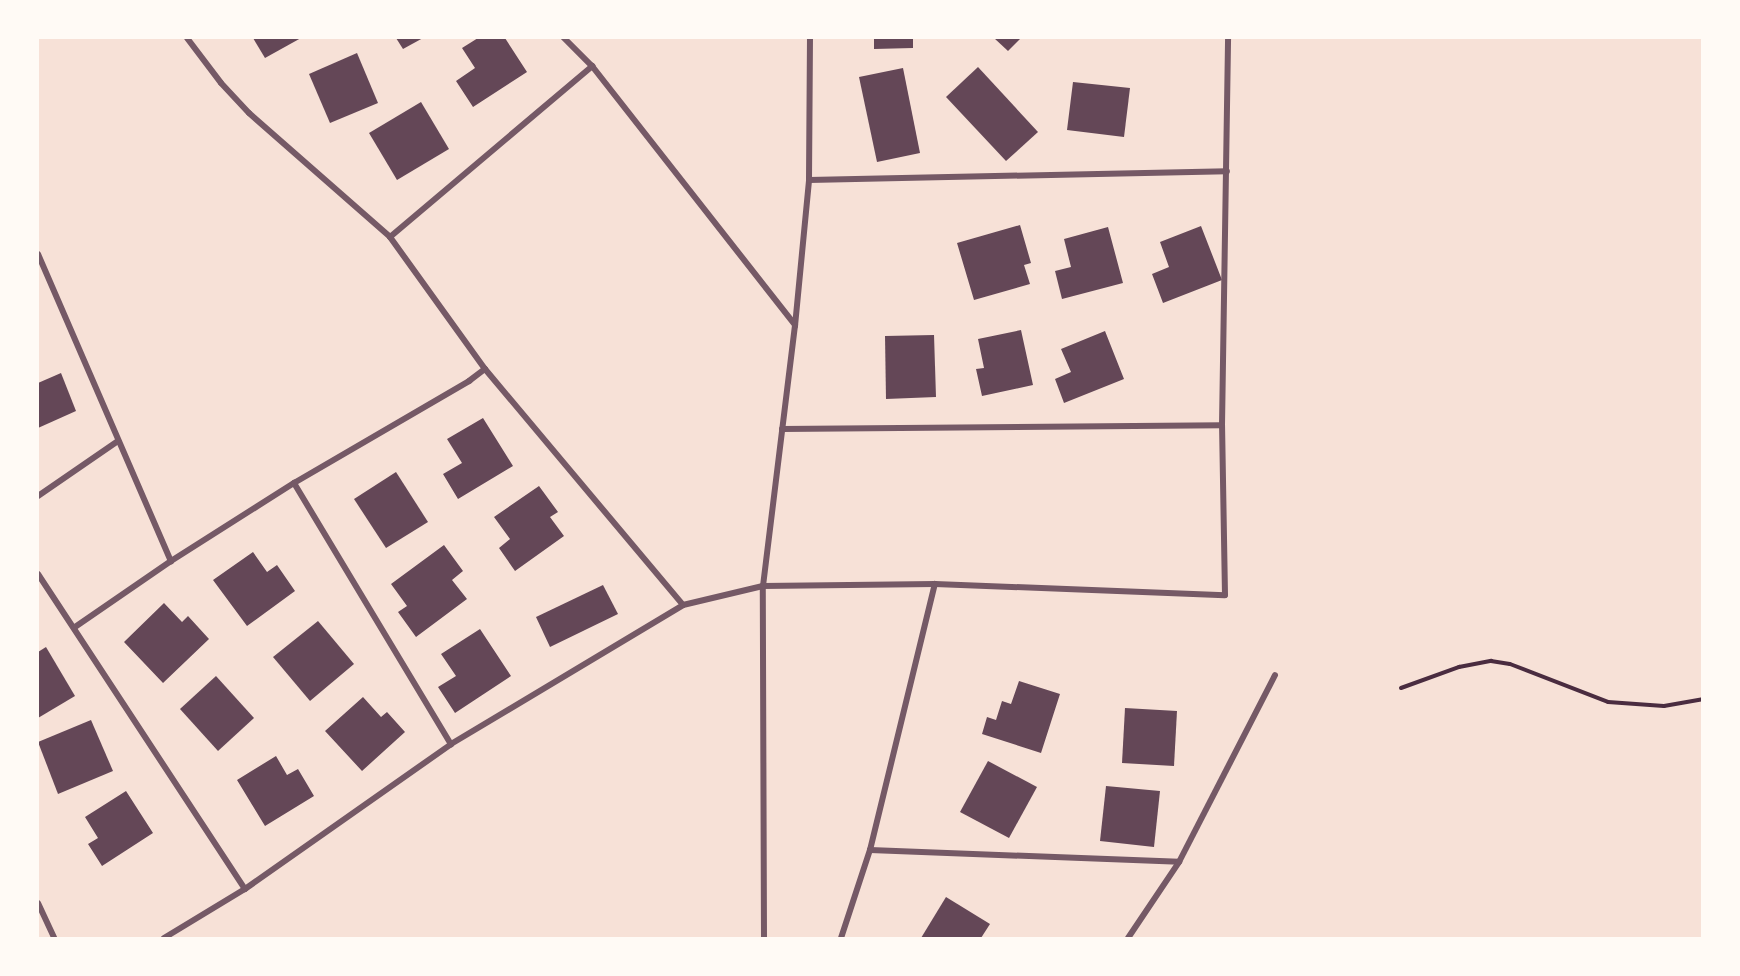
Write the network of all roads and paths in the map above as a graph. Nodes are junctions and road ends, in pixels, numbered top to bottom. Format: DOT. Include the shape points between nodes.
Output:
graph roads {
  1 [pos="187,38"];
  2 [pos="564,38"];
  3 [pos="810,38"];
  4 [pos="1228,38"];
  5 [pos="592,66"];
  6 [pos="1227,171"];
  7 [pos="809,180"];
  8 [pos="390,237"];
  9 [pos="38,254"];
  10 [pos="795,326"];
  11 [pos="485,369"];
  12 [pos="1222,425"];
  13 [pos="782,429"];
  14 [pos="118,441"];
  15 [pos="294,483"];
  16 [pos="38,496"];
  17 [pos="171,561"];
  18 [pos="38,574"];
  19 [pos="934,584"];
  20 [pos="763,586"];
  21 [pos="683,605"];
  22 [pos="75,627"];
  23 [pos="1275,675"];
  24 [pos="1401,688"];
  25 [pos="1702,699"];
  26 [pos="451,744"];
  27 [pos="870,850"];
  28 [pos="1179,862"];
  29 [pos="245,889"];
  30 [pos="38,903"];
  31 [pos="54,939"];
  32 [pos="164,939"];
  33 [pos="764,939"];
  34 [pos="841,939"];
  35 [pos="1128,939"];
  1 -- 8 [label="street" via="249,113"];
  2 -- 5 [label="street"];
  3 -- 7 [label="street"];
  4 -- 6 [label="street"];
  5 -- 8 [label="street"];
  5 -- 10 [label="street"];
  6 -- 7 [label="street"];
  6 -- 12 [label="street"];
  7 -- 10 [label="street"];
  8 -- 11 [label="street"];
  9 -- 14 [label="street"];
  10 -- 13 [label="street"];
  11 -- 15 [label="street"];
  11 -- 21 [label="street"];
  12 -- 13 [label="street"];
  12 -- 19 [label="street" via="1225,595"];
  13 -- 20 [label="street"];
  14 -- 16 [label="street"];
  14 -- 17 [label="street"];
  15 -- 17 [label="street"];
  15 -- 26 [label="street"];
  17 -- 22 [label="street"];
  18 -- 22 [label="street"];
  19 -- 20 [label="street"];
  19 -- 27 [label="street"];
  20 -- 21 [label="street"];
  20 -- 33 [label="street"];
  21 -- 26 [label="street"];
  22 -- 29 [label="street"];
  23 -- 28 [label="street"];
  24 -- 25 [label="path" via="1459,667 1491,661 1510,664 1608,702 1664,706"];
  26 -- 29 [label="street"];
  27 -- 28 [label="street"];
  27 -- 34 [label="street"];
  28 -- 35 [label="street"];
  29 -- 32 [label="street"];
  30 -- 31 [label="street"];
}
